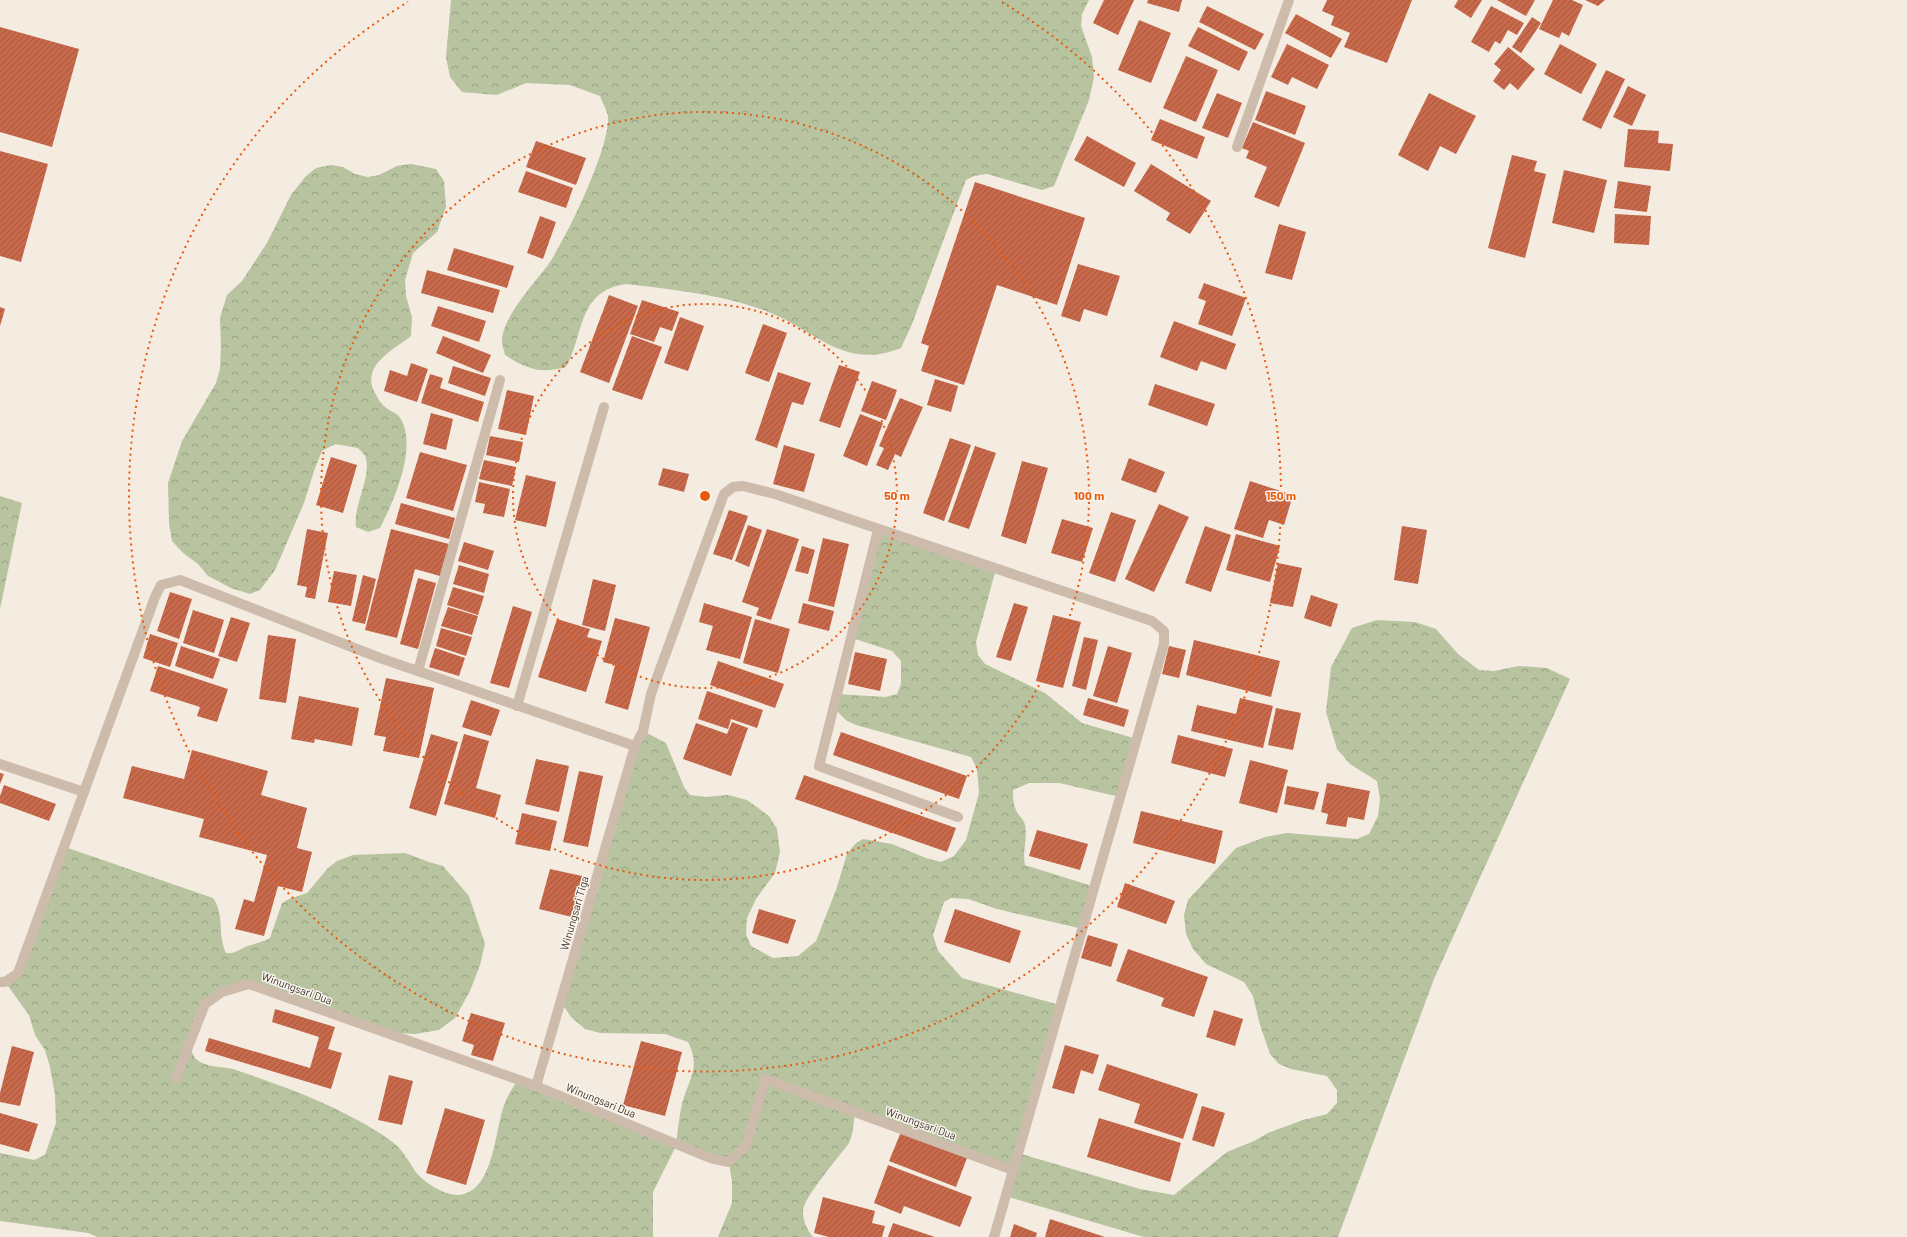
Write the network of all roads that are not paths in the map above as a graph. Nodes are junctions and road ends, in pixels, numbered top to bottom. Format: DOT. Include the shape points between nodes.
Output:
graph roads {
  1 [pos="1289,0"];
  2 [pos="1237,147"];
  3 [pos="500,380"];
  4 [pos="604,407"];
  5 [pos="878,530"];
  6 [pos="418,671"];
  7 [pos="517,706"];
  8 [pos="635,746"];
  9 [pos="0,764"];
  10 [pos="84,792"];
  11 [pos="958,817"];
  12 [pos="0,982"];
  13 [pos="176,1078"];
  14 [pos="536,1086"];
  15 [pos="1013,1170"];
  16 [pos="994,1237"];
  1 -- 2 [label="street"];
  3 -- 6 [label="street"];
  4 -- 7 [label="street"];
  5 -- 8 [label="street, Winungsari Tiga" via="775,494 743,486 733,487 724,494 651,694 643,731"];
  5 -- 11 [label="street" via="819,766"];
  5 -- 15 [label="street, Winungsari Tiga" via="1152,621 1164,632 1164,644"];
  6 -- 7 [label="street"];
  6 -- 10 [label="street" via="180,580 161,585"];
  7 -- 8 [label="street"];
  8 -- 14 [label="street, Winungsari Tiga"];
  9 -- 10 [label="street"];
  10 -- 12 [label="street" via="18,973 5,982"];
  13 -- 14 [label="street, Winungsari Dua" via="205,1004 222,992 249,984"];
  14 -- 15 [label="street, Winungsari Dua" via="710,1158 729,1162 746,1145 765,1079"];
  15 -- 16 [label="street, Winungsari Tiga"];
}
